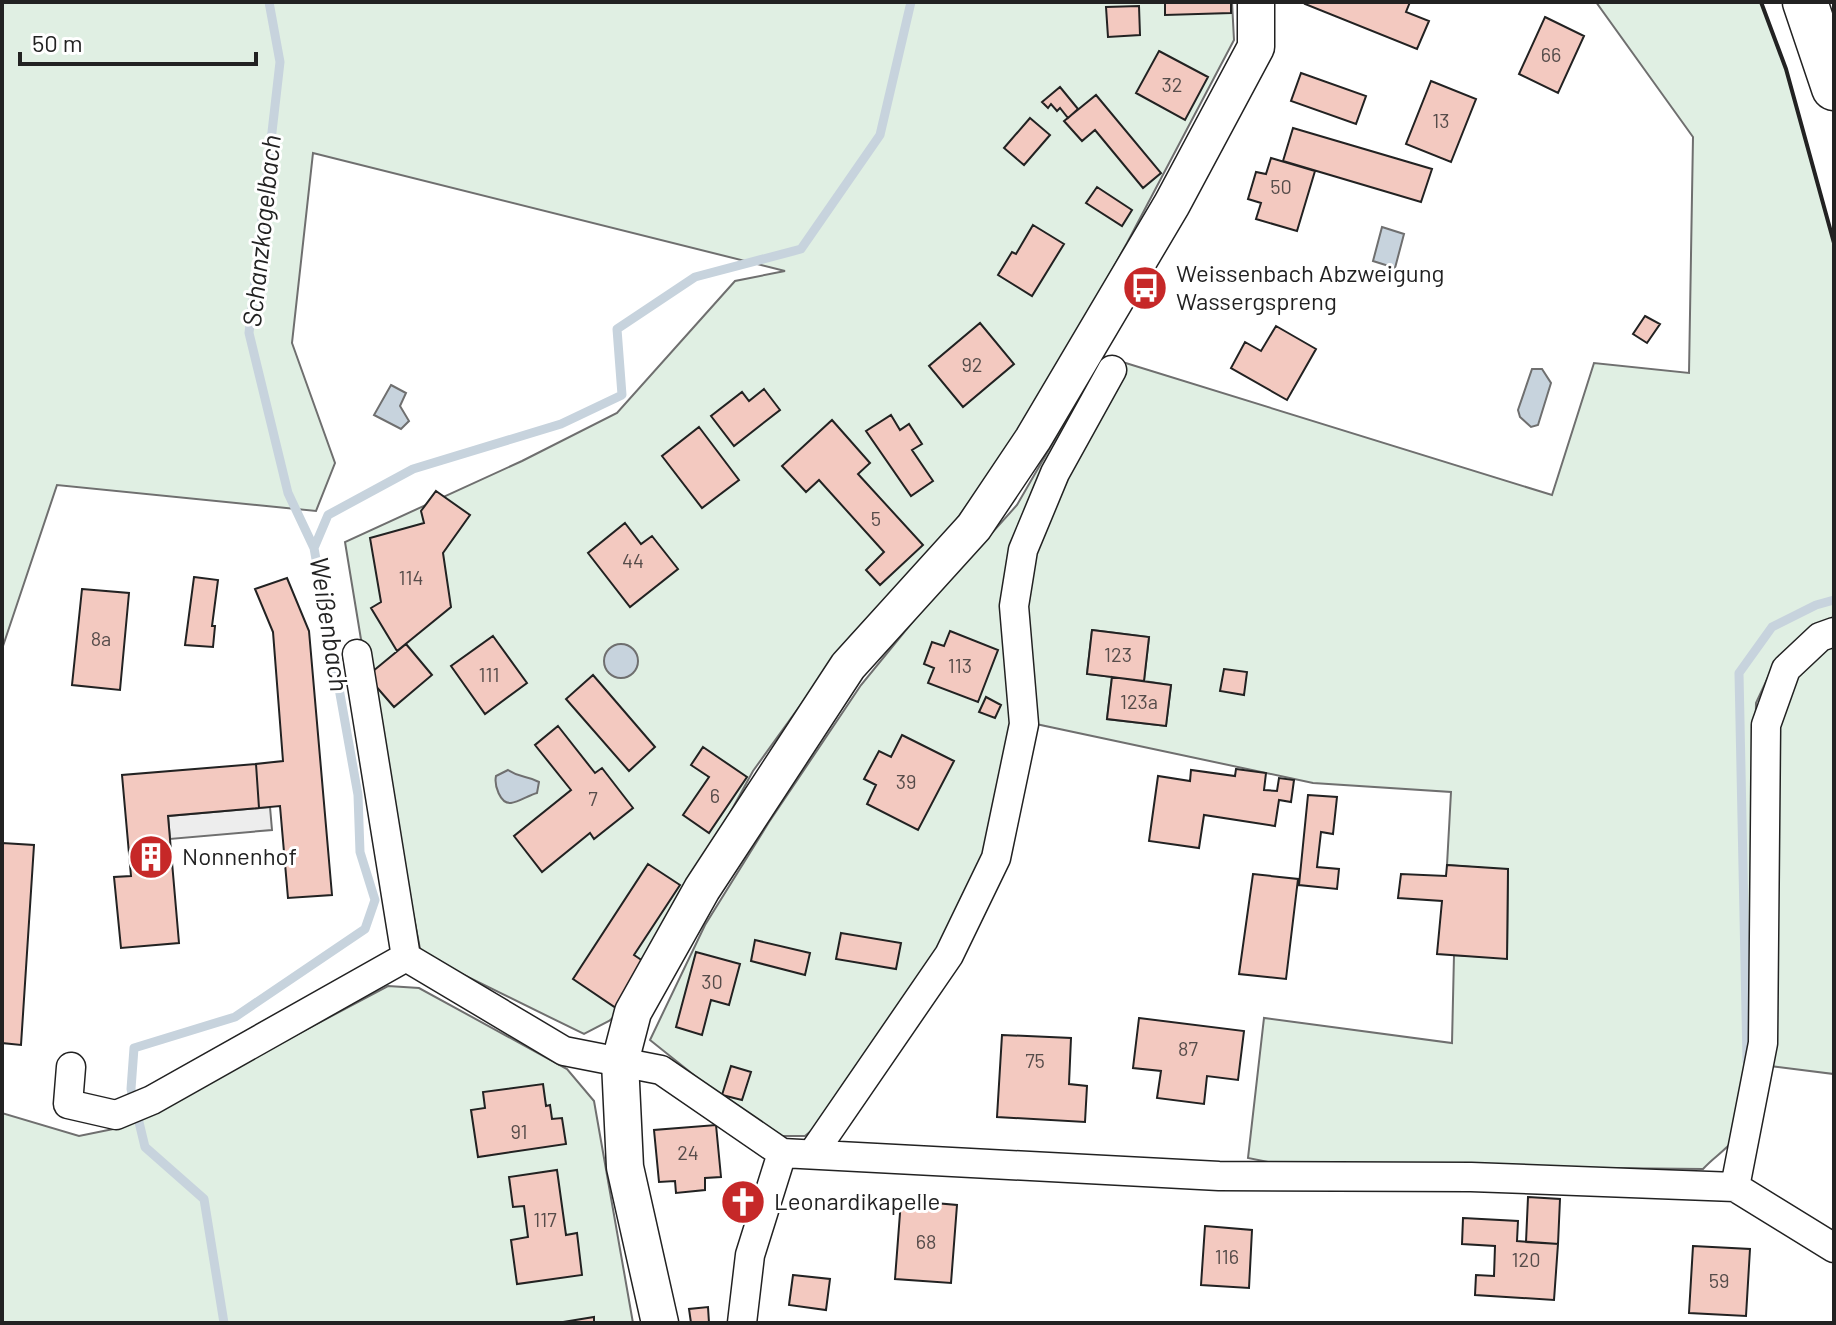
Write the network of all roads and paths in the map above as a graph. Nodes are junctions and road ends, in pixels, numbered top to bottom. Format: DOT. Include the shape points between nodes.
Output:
graph roads {
  1 [pos="1256,2"];
  2 [pos="1274,2"];
  3 [pos="1805,2"];
  4 [pos="1256,47"];
  5 [pos="1834,88"];
  6 [pos="1112,370"];
  7 [pos="1834,632"];
  8 [pos="357,654"];
  9 [pos="406,957"];
  10 [pos="620,1062"];
  11 [pos="71,1067"];
  12 [pos="782,1153"];
  13 [pos="813,1153"];
  14 [pos="1735,1187"];
  15 [pos="1834,1248"];
  16 [pos="660,1323"];
  17 [pos="742,1323"];
  1 -- 4 [label="street"];
  2 -- 4 [label="street"];
  3 -- 5 [label="highway"];
  4 -- 10 [label="street" via="1172,204 1033,439 974,527 848,666 710,876 633,1012"];
  6 -- 13 [label="street" via="1055,473 1023,550 1014,606 1024,724 996,858 949,955"];
  7 -- 14 [label="street" via="1820,637 1786,669 1766,725 1763,1043"];
  8 -- 9 [label="street"];
  9 -- 10 [label="street" via="564,1051"];
  9 -- 11 [label="street" via="152,1100 116,1115 68,1104"];
  10 -- 12 [label="street" via="661,1070"];
  10 -- 16 [label="street" via="625,1167"];
  12 -- 13 [label="street"];
  12 -- 17 [label="street" via="750,1255"];
  13 -- 14 [label="street" via="1219,1176 1471,1177"];
  14 -- 15 [label="street"];
}
